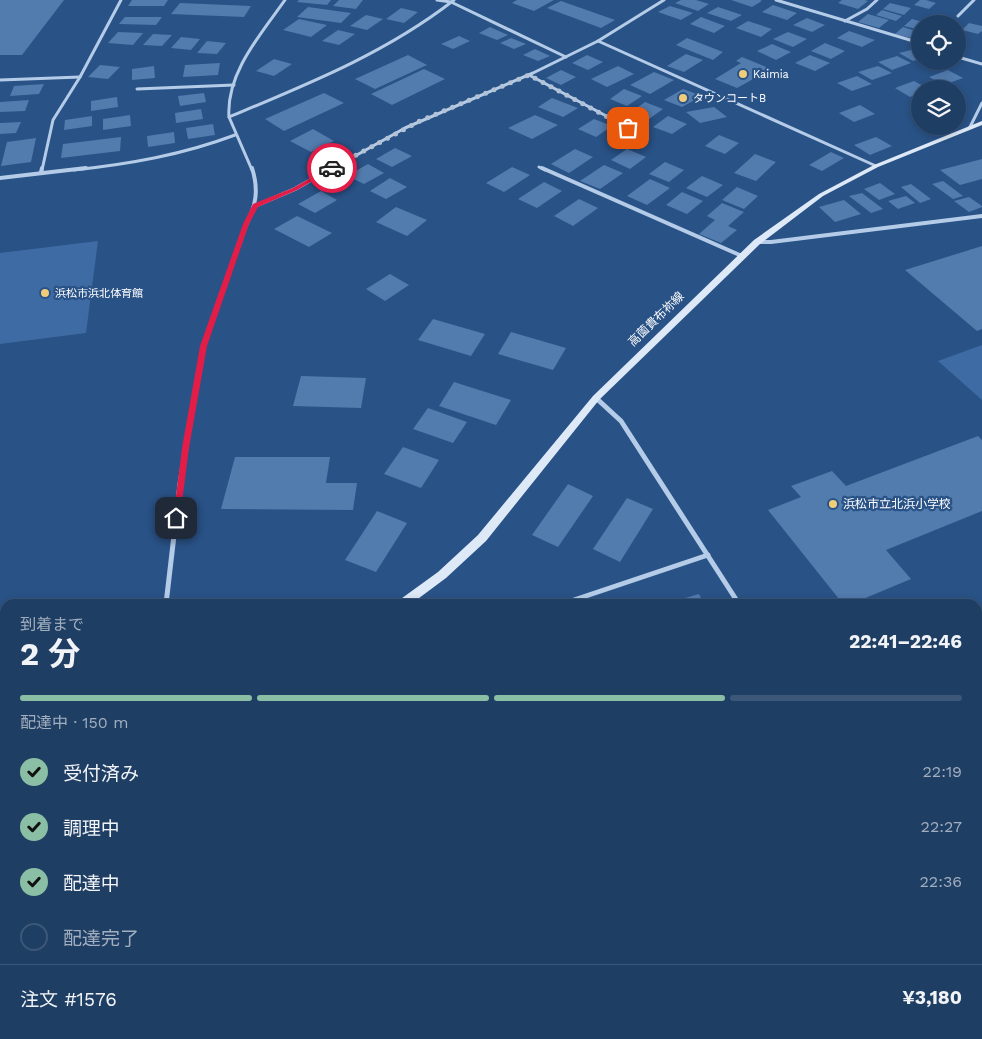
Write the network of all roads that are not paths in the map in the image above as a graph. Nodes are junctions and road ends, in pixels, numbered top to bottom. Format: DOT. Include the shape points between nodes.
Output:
graph roads {
  1 [pos="121,0"];
  2 [pos="285,0"];
  3 [pos="437,0"];
  4 [pos="664,0"];
  5 [pos="776,0"];
  6 [pos="877,0"];
  7 [pos="974,0"];
  8 [pos="452,1"];
  9 [pos="959,15"];
  10 [pos="846,21"];
  11 [pos="911,40"];
  12 [pos="598,41"];
  13 [pos="566,57"];
  14 [pos="966,59"];
  15 [pos="982,64"];
  16 [pos="529,75"];
  17 [pos="80,78"];
  18 [pos="0,80"];
  19 [pos="234,85"];
  20 [pos="137,89"];
  21 [pos="982,103"];
  22 [pos="229,117"];
  23 [pos="982,123"];
  24 [pos="970,127"];
  25 [pos="235,135"];
  26 [pos="644,136"];
  27 [pos="876,166"];
  28 [pos="539,168"];
  29 [pos="41,172"];
  30 [pos="0,178"];
  31 [pos="255,206"];
  32 [pos="982,216"];
  33 [pos="757,242"];
  34 [pos="742,256"];
  35 [pos="596,398"];
  36 [pos="708,555"];
  37 [pos="167,599"];
  38 [pos="409,599"];
  39 [pos="577,599"];
  40 [pos="736,599"];
  1 -- 17 [label="street"];
  2 -- 19 [label="street" via="254,42"];
  3 -- 8 [label="street"];
  4 -- 12 [label="street"];
  5 -- 10 [label="street"];
  6 -- 10 [label="street"];
  7 -- 9 [label="street"];
  8 -- 13 [label="street"];
  8 -- 22 [label="street" via="397,41 315,82"];
  10 -- 11 [label="street"];
  12 -- 13 [label="street"];
  12 -- 27 [label="street"];
  13 -- 16 [label="street"];
  14 -- 15 [label="street"];
  16 -- 26 [label="street"];
  16 -- 31 [label="street" via="413,125 295,189"];
  17 -- 18 [label="street"];
  17 -- 29 [label="street" via="53,120"];
  19 -- 20 [label="street"];
  19 -- 22 [label="street" via="227,106"];
  21 -- 24 [label="street"];
  22 -- 25 [label="street"];
  23 -- 24 [label="main road, 高薗貴布祢線"];
  24 -- 27 [label="main road, 高薗貴布祢線"];
  25 -- 29 [label="street" via="208,147 137,163"];
  25 -- 31 [label="street" via="254,176"];
  27 -- 33 [label="main road, 高薗貴布祢線" via="821,195"];
  28 -- 34 [label="street"];
  29 -- 30 [label="street"];
  31 -- 37 [label="street" via="203,346 180,484"];
  32 -- 33 [label="street"];
  33 -- 34 [label="main road, 高薗貴布祢線"];
  34 -- 35 [label="main road, 高薗貴布祢線"];
  35 -- 36 [label="street" via="621,421"];
  35 -- 38 [label="main road, 高薗貴布祢線" via="482,538 442,575"];
  36 -- 39 [label="street"];
  36 -- 40 [label="street"];
}
